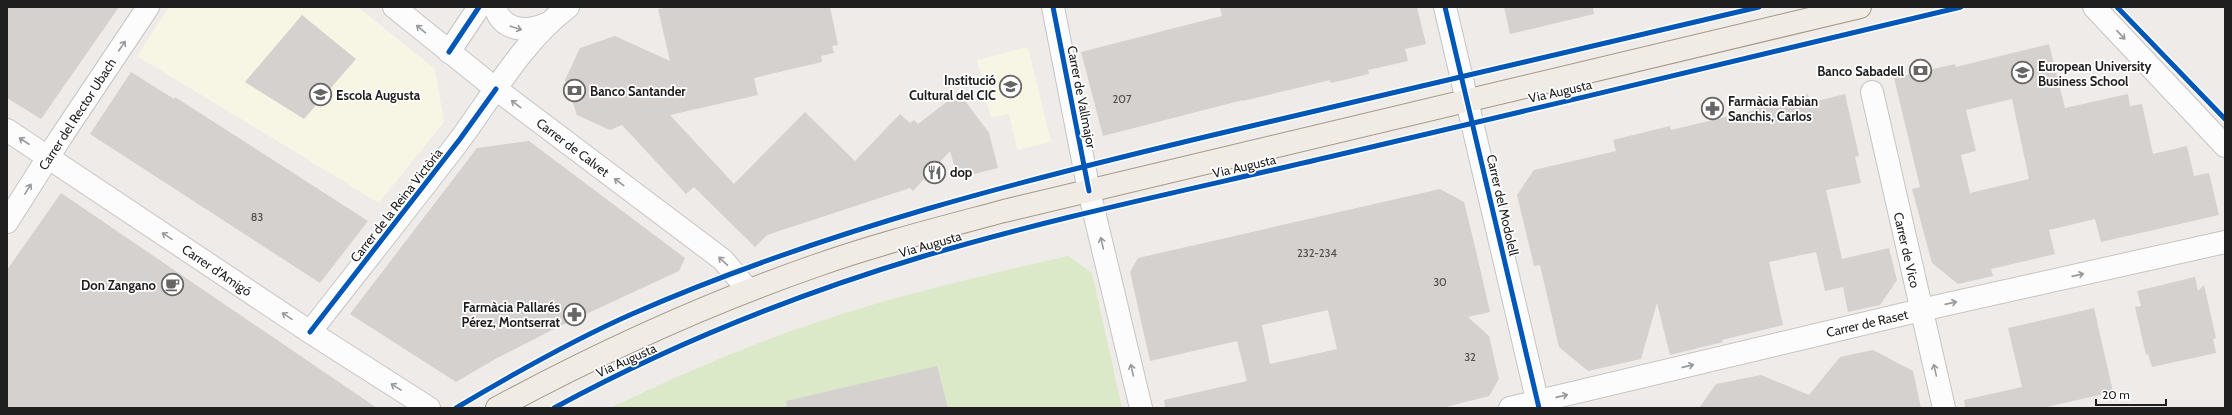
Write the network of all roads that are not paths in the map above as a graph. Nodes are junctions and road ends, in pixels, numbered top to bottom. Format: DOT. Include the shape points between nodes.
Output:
graph roads {
  1 [pos="148,7"];
  2 [pos="394,7"];
  3 [pos="480,7"];
  4 [pos="495,7"];
  5 [pos="568,7"];
  6 [pos="1053,7"];
  7 [pos="1445,7"];
  8 [pos="1860,7"];
  9 [pos="2094,7"];
  10 [pos="546,24"];
  11 [pos="448,52"];
  12 [pos="496,89"];
  13 [pos="1872,92"];
  14 [pos="1468,101"];
  15 [pos="7,130"];
  16 [pos="2224,144"];
  17 [pos="49,157"];
  18 [pos="1089,191"];
  19 [pos="7,222"];
  20 [pos="2225,242"];
  21 [pos="748,290"];
  22 [pos="1921,310"];
  23 [pos="310,332"];
  24 [pos="1538,405"];
  25 [pos="429,408"];
  26 [pos="497,408"];
  27 [pos="1141,408"];
  28 [pos="1510,408"];
  29 [pos="1944,408"];
  17 -- 1 [label="street, Carrer del Rector Ubach, one-way"];
  11 -- 2 [label="street, Carrer de Calvet, one-way"];
  3 -- 11 [label="street"];
  4 -- 10 [label="street, Carrer de la Reina Victòria, one-way" via="500,18 514,29 527,30"];
  5 -- 10 [label="street, Carrer de la Reina Victòria"];
  6 -- 18 [label="street, Carrer de Vallmajor"];
  7 -- 14 [label="street, Carrer del Modolell"];
  8 -- 14 [label="main road, Via Augusta"];
  9 -- 16 [label="street, one-way"];
  10 -- 12 [label="street, Carrer de la Reina Victòria"];
  11 -- 12 [label="street, Carrer de Calvet"];
  21 -- 12 [label="street, Carrer de Calvet, one-way" via="723,260"];
  12 -- 23 [label="street, Carrer de la Reina Victòria"];
  13 -- 22 [label="street, Carrer de Vico"];
  14 -- 18 [label="main road, Via Augusta"];
  14 -- 24 [label="street, Carrer del Modolell"];
  17 -- 15 [label="street, Carrer d'Amigó, one-way"];
  19 -- 17 [label="street, Carrer del Rector Ubach, one-way"];
  23 -- 17 [label="street, Carrer d'Amigó, one-way"];
  18 -- 21 [label="main road, Via Augusta" via="916,234"];
  27 -- 18 [label="street, Carrer de Vallmajor, one-way"];
  22 -- 20 [label="street, Carrer de Raset, one-way"];
  21 -- 26 [label="main road, Via Augusta" via="643,335"];
  24 -- 22 [label="street, Carrer de Raset, one-way"];
  29 -- 22 [label="street, Carrer de Vico, one-way"];
  25 -- 23 [label="street, Carrer d'Amigó, one-way"];
  24 -- 28 [label="street, Carrer de Raset"];
}
